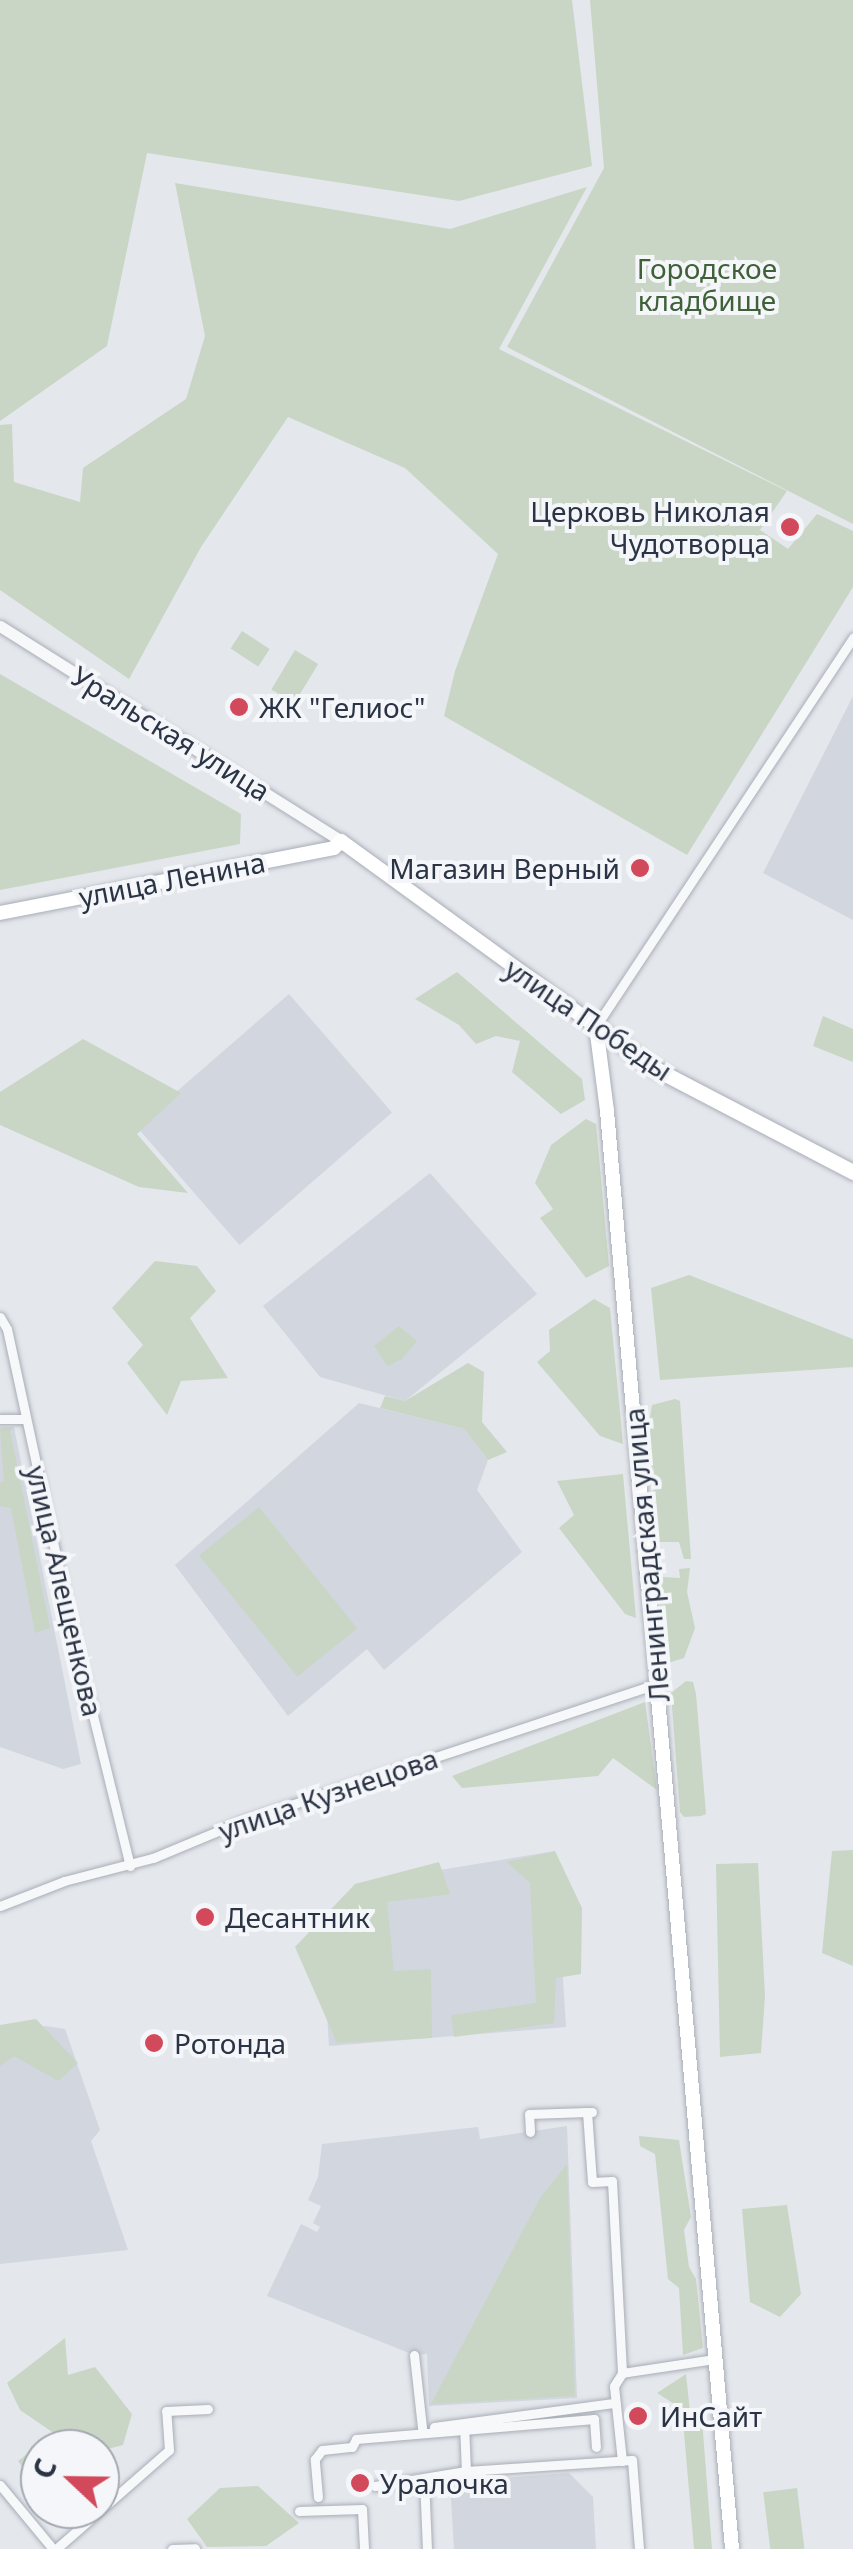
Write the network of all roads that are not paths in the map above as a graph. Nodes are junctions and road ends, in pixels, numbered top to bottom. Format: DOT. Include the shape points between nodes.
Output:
graph roads {
  1 [pos="0,626"];
  2 [pos="853,636"];
  3 [pos="341,841"];
  4 [pos="0,913"];
  5 [pos="596,1026"];
  6 [pos="853,1172"];
  7 [pos="0,1318"];
  8 [pos="0,1419"];
  9 [pos="25,1419"];
  10 [pos="657,1684"];
  11 [pos="130,1866"];
  12 [pos="0,1906"];
  13 [pos="530,2132"];
  14 [pos="414,2355"];
  15 [pos="715,2359"];
  16 [pos="622,2373"];
  17 [pos="615,2403"];
  18 [pos="208,2409"];
  19 [pos="464,2426"];
  20 [pos="422,2428"];
  21 [pos="346,2436"];
  22 [pos="596,2446"];
  23 [pos="622,2461"];
  24 [pos="466,2472"];
  25 [pos="424,2478"];
  26 [pos="0,2485"];
  27 [pos="375,2486"];
  28 [pos="318,2497"];
  29 [pos="300,2511"];
  30 [pos="195,2548"];
  31 [pos="54,2549"];
  32 [pos="176,2549"];
  33 [pos="364,2549"];
  34 [pos="427,2549"];
  35 [pos="640,2549"];
  36 [pos="732,2549"];
  1 -- 3 [label="street, Уральская улица"];
  2 -- 5 [label="street"];
  3 -- 4 [label="main road, улица Ленина" via="334,848"];
  3 -- 5 [label="main road, улица Победы"];
  5 -- 6 [label="main road, улица Победы" via="654,1068"];
  5 -- 10 [label="main road, Ленинградская улица"];
  7 -- 9 [label="street, улица Алещенкова"];
  8 -- 9 [label="street"];
  9 -- 11 [label="street, улица Алещенкова"];
  10 -- 11 [label="street, улица Кузнецова" via="242,1821"];
  10 -- 15 [label="main road, Ленинградская улица"];
  11 -- 12 [label="street, улица Кузнецова" via="64,1881"];
  13 -- 16 [label="street" via="529,2114 590,2112 592,2182 612,2181"];
  14 -- 20 [label="street"];
  15 -- 16 [label="street"];
  15 -- 36 [label="main road, Ленинградская улица"];
  16 -- 17 [label="street"];
  17 -- 19 [label="street"];
  17 -- 23 [label="street"];
  18 -- 31 [label="street" via="166,2411 168,2450"];
  19 -- 20 [label="street"];
  19 -- 22 [label="street" via="594,2419"];
  19 -- 24 [label="street"];
  19 -- 28 [label="street" via="322,2450 316,2459"];
  20 -- 21 [label="street"];
  23 -- 24 [label="street"];
  23 -- 35 [label="street" via="632,2460"];
  24 -- 25 [label="street"];
  25 -- 27 [label="street"];
  25 -- 34 [label="street"];
  26 -- 31 [label="street"];
  29 -- 33 [label="street" via="362,2508"];
  30 -- 32 [label="street"];
}
